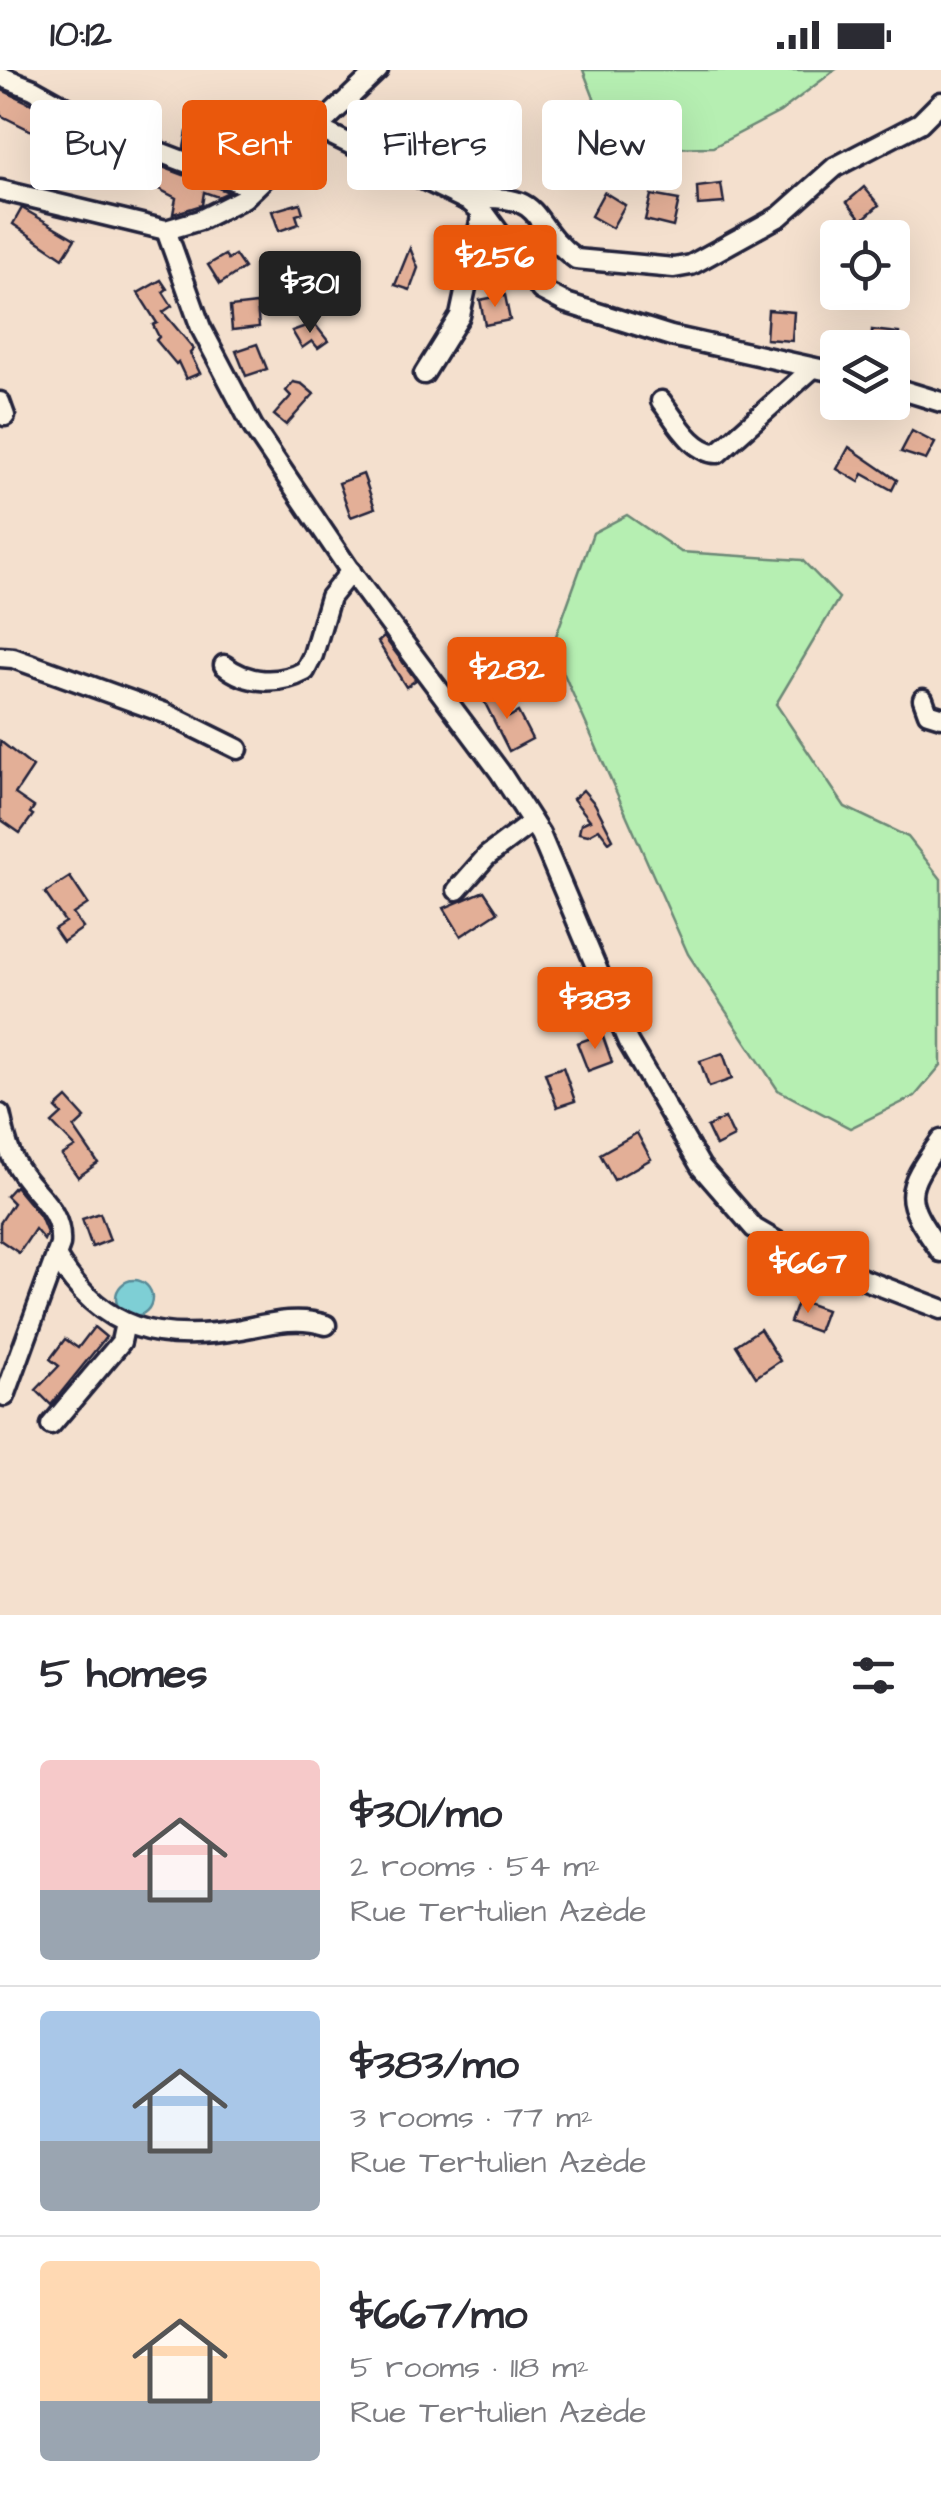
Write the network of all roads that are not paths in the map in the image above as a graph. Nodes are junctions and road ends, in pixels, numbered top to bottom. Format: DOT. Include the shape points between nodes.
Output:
graph roads {
  1 [pos="374,71"];
  2 [pos="0,76"];
  3 [pos="937,110"];
  4 [pos="327,121"];
  5 [pos="327,133"];
  6 [pos="182,161"];
  7 [pos="0,190"];
  8 [pos="252,190"];
  9 [pos="464,199"];
  10 [pos="482,212"];
  11 [pos="166,230"];
  12 [pos="814,368"];
  13 [pos="820,369"];
  14 [pos="424,374"];
  15 [pos="910,392"];
  16 [pos="661,401"];
  17 [pos="941,402"];
  18 [pos="351,571"];
  19 [pos="0,657"];
  20 [pos="224,665"];
  21 [pos="923,699"];
  22 [pos="941,716"];
  23 [pos="238,748"];
  24 [pos="532,822"];
  25 [pos="458,890"];
  26 [pos="0,1114"];
  27 [pos="940,1143"];
  28 [pos="941,1252"];
  29 [pos="56,1256"];
  30 [pos="941,1309"];
  31 [pos="124,1323"];
  32 [pos="326,1324"];
  33 [pos="5,1396"];
  34 [pos="51,1425"];
  1 -- 4 [label="street"];
  2 -- 6 [label="street" via="116,136"];
  3 -- 9 [label="street" via="835,167 780,216 691,265 576,259 522,203 501,196"];
  5 -- 9 [label="street"];
  7 -- 11 [label="street"];
  8 -- 11 [label="street" via="200,220"];
  9 -- 10 [label="street"];
  10 -- 12 [label="street" via="541,290 566,303 672,336"];
  10 -- 14 [label="street" via="460,316"];
  11 -- 18 [label="street" via="202,328 254,427"];
  12 -- 13 [label="street"];
  12 -- 16 [label="street" via="718,453 693,442"];
  15 -- 17 [label="street"];
  18 -- 20 [label="street" via="330,597 304,671 271,682"];
  18 -- 24 [label="street"];
  19 -- 23 [label="street" via="166,712"];
  21 -- 22 [label="street" via="928,713"];
  24 -- 25 [label="street" via="487,856"];
  24 -- 30 [label="street" via="628,1042 702,1166 754,1228 800,1254"];
  26 -- 29 [label="street" via="12,1160 57,1213"];
  27 -- 28 [label="street" via="913,1179 912,1196"];
  29 -- 31 [label="street" via="75,1287"];
  29 -- 33 [label="street"];
  31 -- 32 [label="street" via="156,1335 294,1320"];
  31 -- 34 [label="street" via="122,1342"];
}
